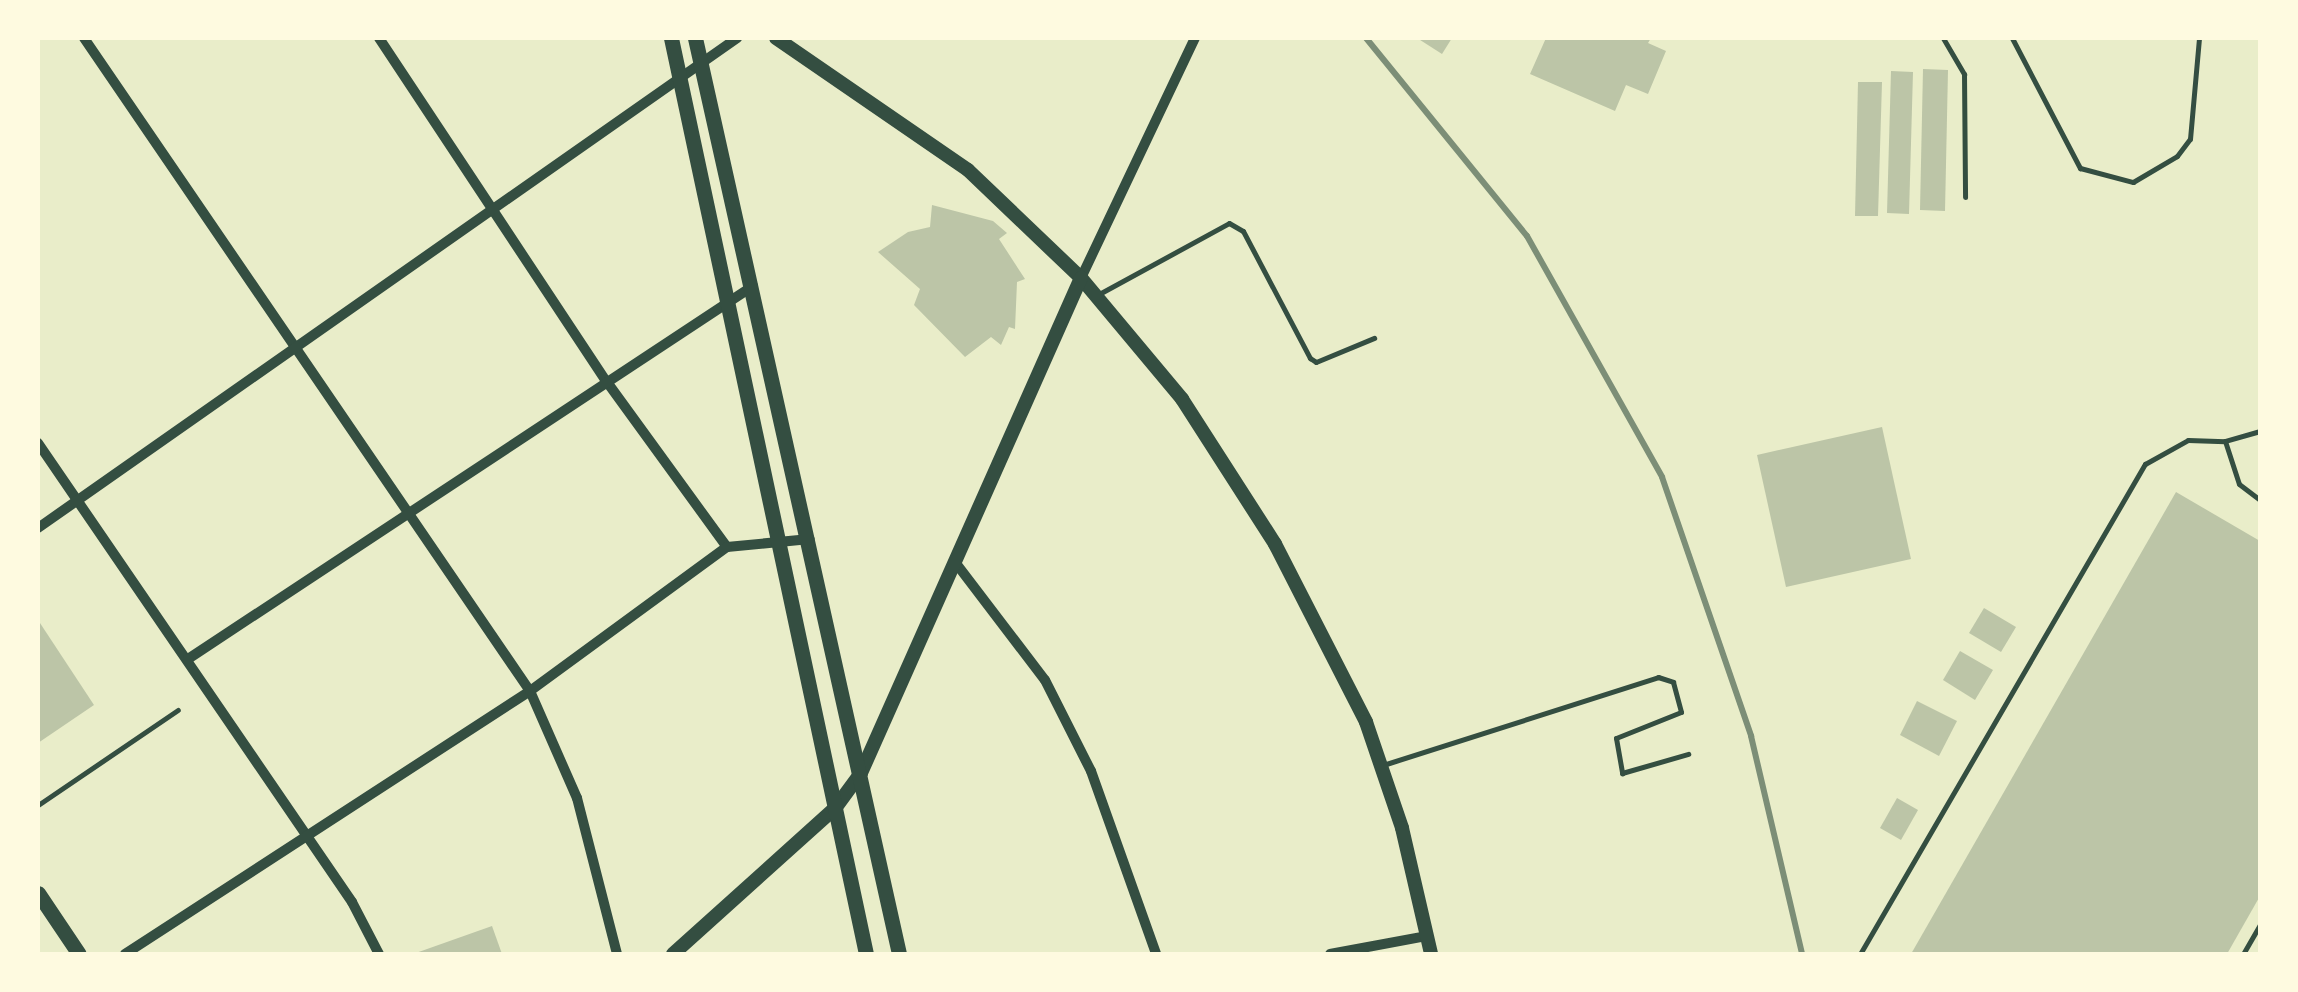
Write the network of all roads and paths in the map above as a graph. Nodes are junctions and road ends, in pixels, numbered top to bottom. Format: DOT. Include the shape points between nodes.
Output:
graph roads {
  1 [pos="84,38"];
  2 [pos="380,38"];
  3 [pos="671,38"];
  4 [pos="695,38"];
  5 [pos="736,38"];
  6 [pos="776,38"];
  7 [pos="1195,38"];
  8 [pos="1943,38"];
  9 [pos="2012,38"];
  10 [pos="2199,38"];
  11 [pos="700,60"];
  12 [pos="678,74"];
  13 [pos="1965,197"];
  14 [pos="496,210"];
  15 [pos="1081,278"];
  16 [pos="754,286"];
  17 [pos="1097,296"];
  18 [pos="732,300"];
  19 [pos="1374,338"];
  20 [pos="297,348"];
  21 [pos="608,382"];
  22 [pos="2260,431"];
  23 [pos="2225,441"];
  24 [pos="38,443"];
  25 [pos="2260,500"];
  26 [pos="77,502"];
  27 [pos="406,517"];
  28 [pos="38,528"];
  29 [pos="810,539"];
  30 [pos="782,546"];
  31 [pos="727,547"];
  32 [pos="956,562"];
  33 [pos="188,659"];
  34 [pos="530,691"];
  35 [pos="178,710"];
  36 [pos="1688,754"];
  37 [pos="1380,766"];
  38 [pos="861,772"];
  39 [pos="38,805"];
  40 [pos="836,807"];
  41 [pos="308,838"];
  42 [pos="38,893"];
  43 [pos="2260,924"];
  44 [pos="1426,936"];
  45 [pos="79,954"];
  46 [pos="126,954"];
  47 [pos="378,954"];
  48 [pos="617,954"];
  49 [pos="674,954"];
  50 [pos="866,954"];
  51 [pos="899,954"];
  52 [pos="1156,954"];
  53 [pos="1330,954"];
  54 [pos="1430,954"];
  55 [pos="1860,954"];
  56 [pos="2243,954"];
  1 -- 20 [label="street"];
  2 -- 14 [label="street"];
  3 -- 12 [label="main road"];
  4 -- 11 [label="main road"];
  5 -- 11 [label="street"];
  6 -- 15 [label="street" via="968,170"];
  7 -- 15 [label="street"];
  8 -- 13 [label="lane" via="1964,74"];
  9 -- 10 [label="lane" via="2080,168 2134,182 2177,156 2190,139"];
  11 -- 12 [label="street"];
  11 -- 16 [label="main road"];
  12 -- 14 [label="street"];
  12 -- 18 [label="main road"];
  14 -- 20 [label="street"];
  14 -- 21 [label="street"];
  15 -- 17 [label="street"];
  15 -- 32 [label="street"];
  16 -- 18 [label="street"];
  16 -- 29 [label="main road"];
  17 -- 19 [label="lane" via="1229,224 1243,231 1310,358 1316,362"];
  17 -- 37 [label="street" via="1228,464 1324,634"];
  18 -- 21 [label="street"];
  18 -- 30 [label="main road"];
  20 -- 26 [label="street"];
  20 -- 27 [label="street"];
  21 -- 27 [label="street"];
  21 -- 31 [label="street"];
  22 -- 23 [label="lane"];
  23 -- 25 [label="lane" via="2239,484"];
  23 -- 55 [label="lane" via="2188,440 2145,464"];
  24 -- 26 [label="street"];
  26 -- 28 [label="street"];
  26 -- 33 [label="street"];
  27 -- 33 [label="street"];
  27 -- 34 [label="street"];
  29 -- 30 [label="street"];
  29 -- 38 [label="main road"];
  30 -- 31 [label="street"];
  30 -- 40 [label="main road"];
  31 -- 34 [label="street"];
  32 -- 38 [label="street"];
  32 -- 52 [label="street" via="1045,680 1092,771"];
  33 -- 41 [label="street"];
  34 -- 41 [label="street"];
  34 -- 48 [label="street" via="577,798"];
  35 -- 39 [label="lane"];
  36 -- 37 [label="lane" via="1622,772 1616,738 1681,712 1673,682 1658,676"];
  37 -- 44 [label="street"];
  38 -- 40 [label="street"];
  38 -- 51 [label="main road"];
  40 -- 49 [label="street"];
  40 -- 50 [label="main road"];
  41 -- 46 [label="street"];
  41 -- 47 [label="street"];
  42 -- 45 [label="main road"];
  43 -- 56 [label="lane"];
  44 -- 53 [label="street"];
  44 -- 54 [label="street"];
}
